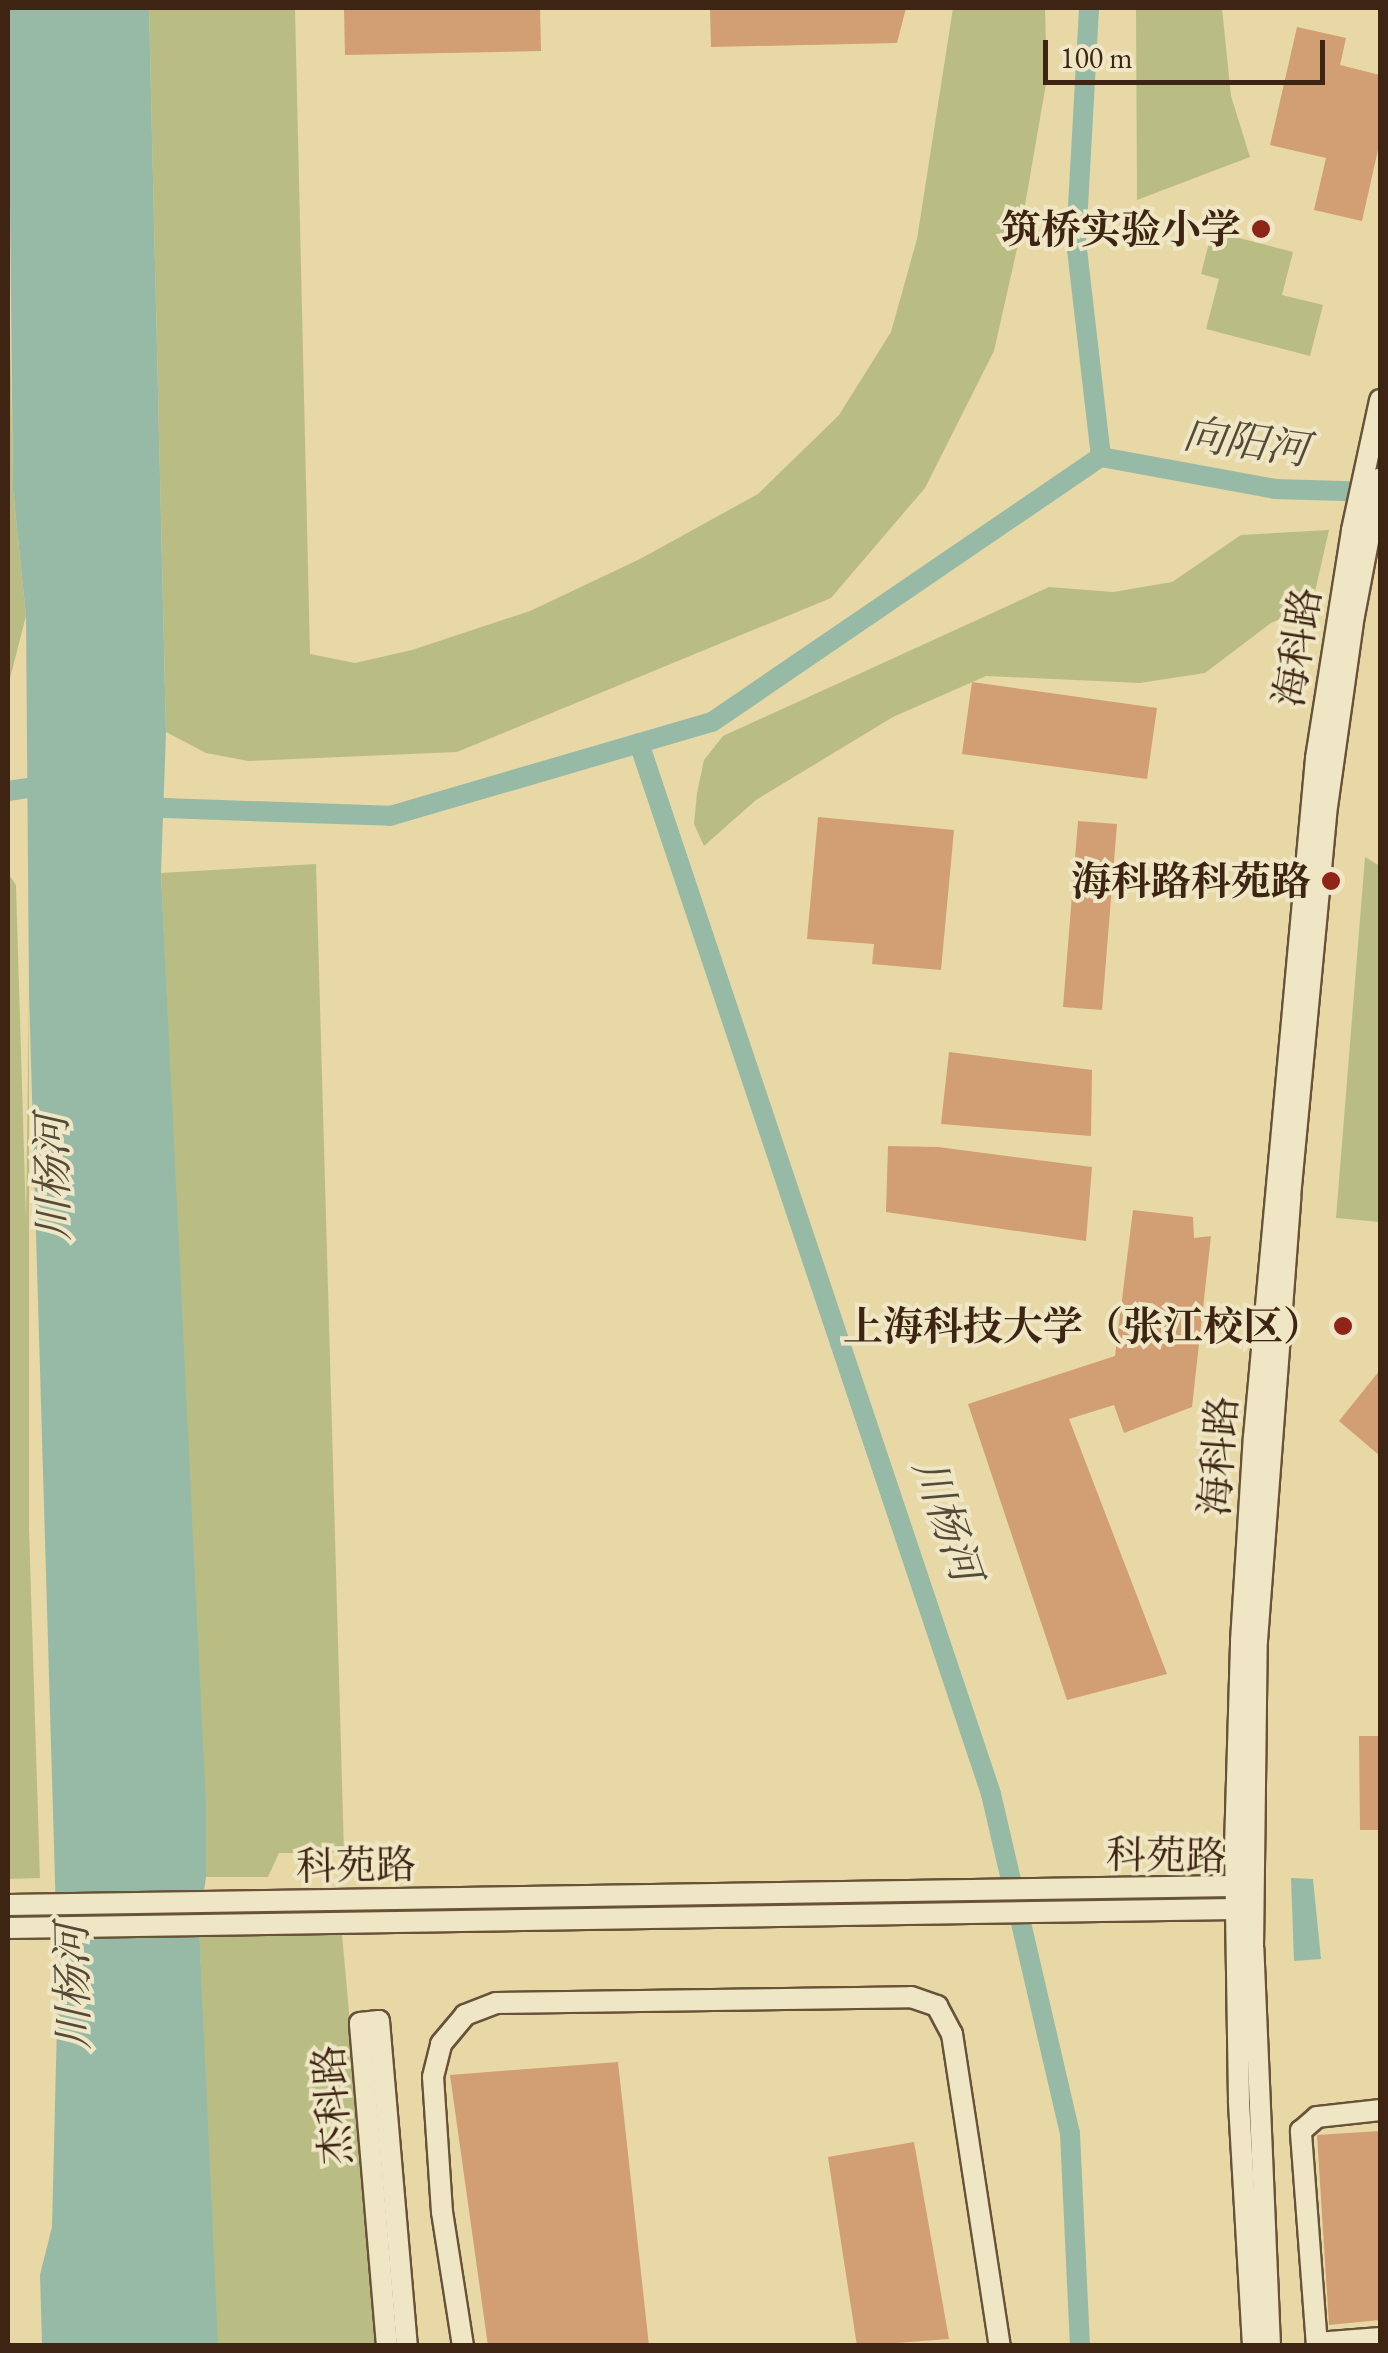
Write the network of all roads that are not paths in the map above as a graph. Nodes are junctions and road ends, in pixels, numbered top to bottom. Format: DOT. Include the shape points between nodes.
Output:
graph roads {
  1 [pos="1380,400"];
  2 [pos="1380,478"];
  3 [pos="1360,530"];
  4 [pos="1241,1897"];
  5 [pos="8,1906"];
  6 [pos="8,1928"];
  7 [pos="1380,2110"];
  8 [pos="1380,2338"];
  9 [pos="1317,2344"];
  10 [pos="387,2346"];
  11 [pos="407,2346"];
  12 [pos="463,2346"];
  13 [pos="1000,2346"];
  14 [pos="1253,2346"];
  15 [pos="1270,2346"];
  1 -- 3 [label="street, 海科路"];
  2 -- 3 [label="street, 海科路"];
  3 -- 4 [label="street, 海科路" via="1290,1197"];
  4 -- 5 [label="street, 科苑路" via="971,1890"];
  4 -- 6 [label="street, 科苑路" via="1051,1912"];
  4 -- 14 [label="street, 海科路" via="1239,2100"];
  4 -- 15 [label="street, 海科路"];
  7 -- 9 [label="street" via="1317,2116 1301,2131"];
  8 -- 9 [label="street"];
  10 -- 11 [label="street, 杰科路" via="360,2023 379,2021"];
  12 -- 13 [label="street" via="442,2212 433,2077 442,2044 465,2015 496,2003 912,1997 937,2006 952,2034"];
}
